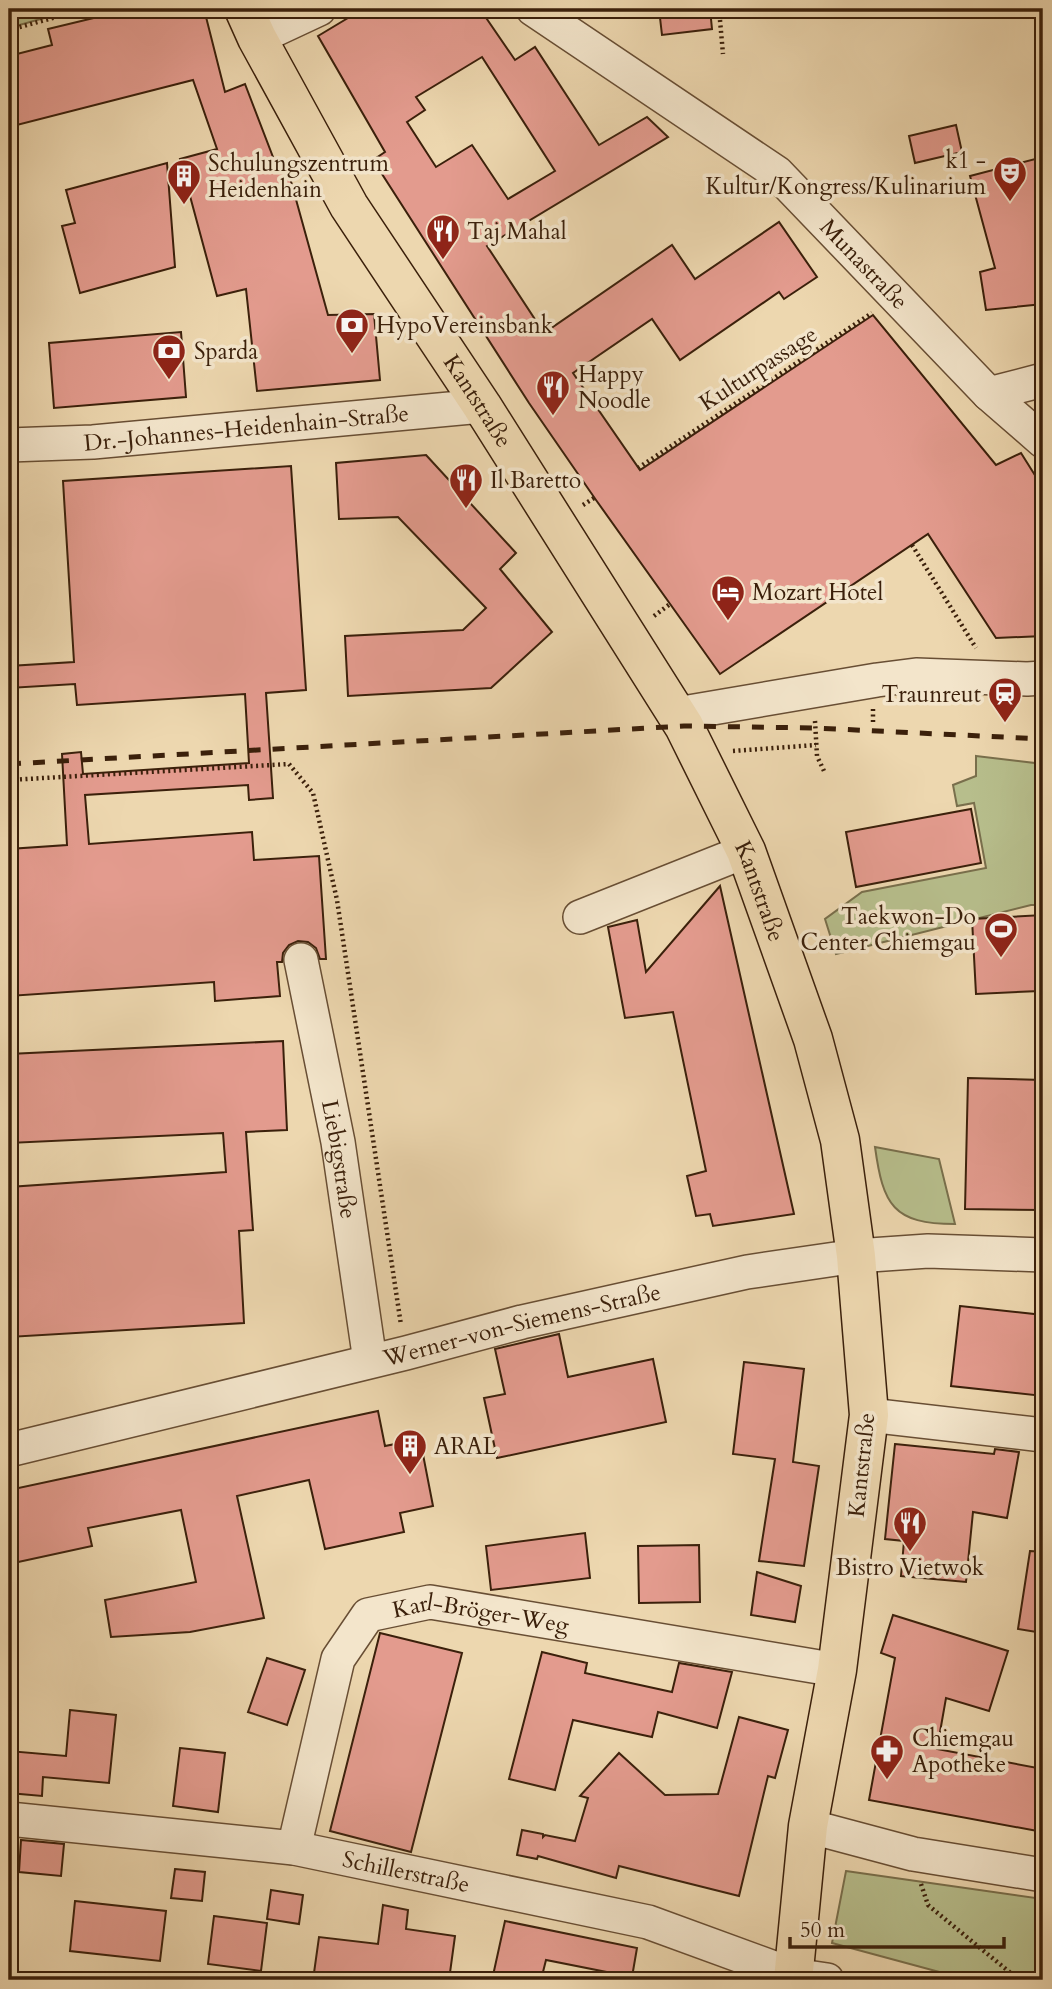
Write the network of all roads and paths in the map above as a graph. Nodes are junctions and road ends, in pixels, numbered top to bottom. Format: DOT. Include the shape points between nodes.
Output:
graph roads {
  1 [pos="85,9"];
  2 [pos="319,9"];
  3 [pos="533,9"];
  4 [pos="719,9"];
  5 [pos="250,23"];
  6 [pos="9,30"];
  7 [pos="723,54"];
  8 [pos="896,297"];
  9 [pos="1043,380"];
  10 [pos="989,394"];
  11 [pos="482,406"];
  12 [pos="1043,441"];
  13 [pos="9,445"];
  14 [pos="638,468"];
  15 [pos="912,545"];
  16 [pos="972,641"];
  17 [pos="1042,692"];
  18 [pos="677,714"];
  19 [pos="1040,729"];
  20 [pos="699,754"];
  21 [pos="824,771"];
  22 [pos="746,852"];
  23 [pos="580,917"];
  24 [pos="301,960"];
  25 [pos="1043,1255"];
  26 [pos="856,1256"];
  27 [pos="370,1361"];
  28 [pos="869,1415"];
  29 [pos="1043,1435"];
  30 [pos="9,1450"];
  31 [pos="837,1671"];
  32 [pos="9,1819"];
  33 [pos="808,1826"];
  34 [pos="294,1848"];
  35 [pos="913,1854"];
  36 [pos="1043,1875"];
  37 [pos="804,1978"];
  38 [pos="1017,1980"];
  1 -- 6 [label="path"];
  2 -- 5 [label="street"];
  3 -- 8 [label="street, Munastraße" via="777,173"];
  4 -- 7 [label="path"];
  5 -- 11 [label="main road, Kantstraße" via="349,206"];
  8 -- 10 [label="street, Munastraße"];
  8 -- 14 [label="path, Kulturpassage"];
  9 -- 10 [label="street"];
  10 -- 12 [label="street, Munastraße"];
  11 -- 13 [label="street, Dr.-Johannes-Heidenhain-Straße" via="93,442"];
  11 -- 18 [label="main road, Kantstraße"];
  15 -- 16 [label="path"];
  17 -- 18 [label="street" via="1027,679 916,675"];
  17 -- 19 [label="path"];
  18 -- 20 [label="main road, Kantstraße"];
  20 -- 21 [label="path" via="816,745"];
  20 -- 22 [label="main road, Kantstraße"];
  22 -- 23 [label="street"];
  22 -- 26 [label="main road, Kantstraße" via="813,1039 840,1140"];
  24 -- 27 [label="street, Liebigstraße" via="338,1142"];
  25 -- 26 [label="street, Werner-von-Siemens-Straße" via="928,1251"];
  26 -- 27 [label="street, Werner-von-Siemens-Straße" via="747,1272"];
  26 -- 28 [label="main road, Kantstraße"];
  27 -- 30 [label="street, Werner-von-Siemens-Straße"];
  28 -- 29 [label="street"];
  28 -- 31 [label="main road, Kantstraße"];
  31 -- 33 [label="main road, Kantstraße"];
  31 -- 34 [label="street, Karl-Bröger-Weg" via="430,1602 368,1615 338,1660"];
  32 -- 34 [label="street, Schillerstraße"];
  33 -- 35 [label="street"];
  33 -- 37 [label="main road, Kantstraße"];
  34 -- 37 [label="street, Schillerstraße" via="648,1922"];
  35 -- 36 [label="street"];
  35 -- 38 [label="path" via="928,1905"];
}
